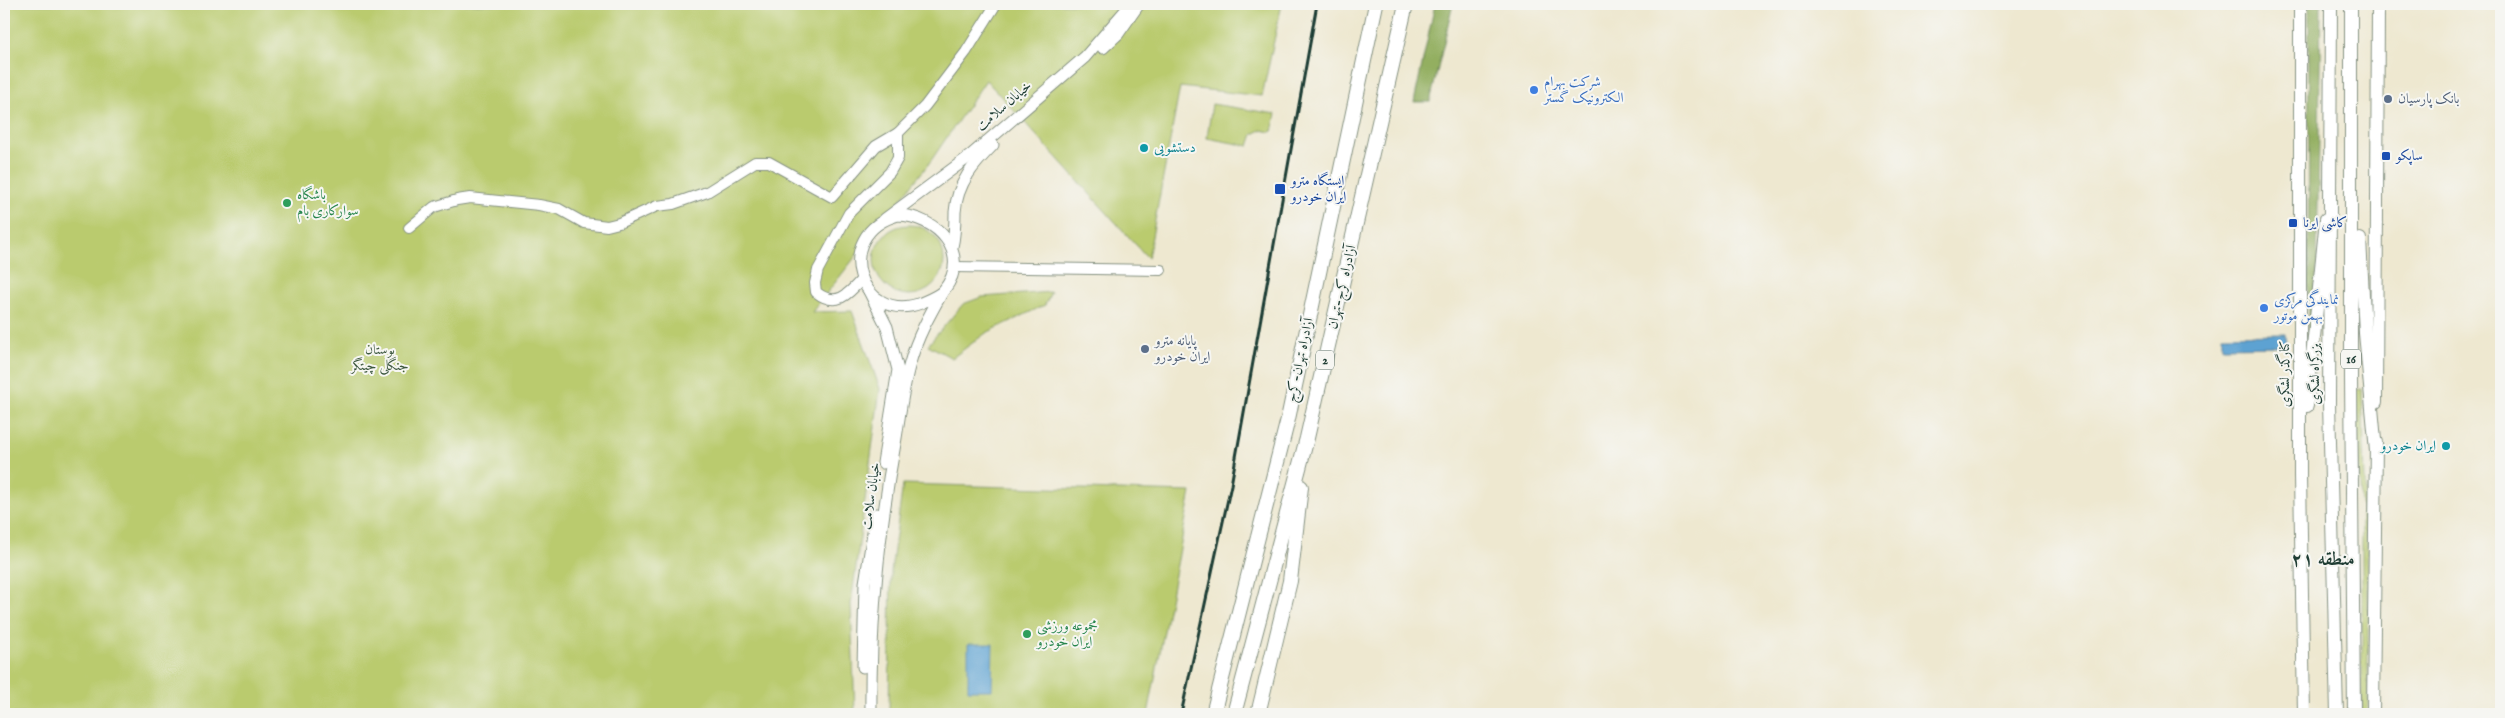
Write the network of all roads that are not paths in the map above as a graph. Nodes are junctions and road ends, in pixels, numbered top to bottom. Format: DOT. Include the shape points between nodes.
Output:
graph roads {
  1 [pos="996,4"];
  2 [pos="1130,4"];
  3 [pos="1139,4"];
  4 [pos="1376,4"];
  5 [pos="1406,4"];
  6 [pos="2300,4"];
  7 [pos="2331,4"];
  8 [pos="2351,4"];
  9 [pos="2378,4"];
  10 [pos="2352,130"];
  11 [pos="898,133"];
  12 [pos="2331,177"];
  13 [pos="885,218"];
  14 [pos="409,228"];
  15 [pos="952,247"];
  16 [pos="954,267"];
  17 [pos="1161,270"];
  18 [pos="862,279"];
  19 [pos="869,291"];
  20 [pos="943,291"];
  21 [pos="1307,438"];
  22 [pos="2376,451"];
  23 [pos="2300,475"];
  24 [pos="864,714"];
  25 [pos="871,714"];
  26 [pos="1213,714"];
  27 [pos="1234,714"];
  28 [pos="1258,714"];
  29 [pos="2304,714"];
  30 [pos="2337,714"];
  31 [pos="2354,714"];
  32 [pos="2373,714"];
  1 -- 11 [label="street" via="925,106"];
  2 -- 13 [label="main road, خیابان سلامت" via="1085,57 970,156"];
  3 -- 15 [label="main road, خیابان سلامت" via="1118,34 1001,137 964,178 955,211 956,232"];
  4 -- 26 [label="highway, آزادراه تهران-کرج / 2" via="1288,419"];
  5 -- 21 [label="highway, آزادراه کرج-تهران / 2"];
  6 -- 23 [label="main road, کنارگذر لشگری"];
  7 -- 12 [label="main road, بزرگراه لشگری / 16"];
  8 -- 10 [label="main road, 16"];
  9 -- 22 [label="main road"];
  10 -- 22 [label="main road" via="2364,333"];
  10 -- 31 [label="main road, 16"];
  11 -- 14 [label="street" via="876,146 832,197 775,165 755,162 708,192 657,206 607,226 584,223 549,207 470,198 434,207"];
  11 -- 18 [label="street" via="898,158 890,172 849,213 818,270 816,292 826,299 837,300 852,291"];
  12 -- 23 [label="main road"];
  12 -- 30 [label="main road, بزرگراه لشگری / 16" via="2329,403"];
  13 -- 15 [label="main road" via="905,215 925,220 946,237"];
  13 -- 18 [label="main road" via="864,237 858,258"];
  15 -- 16 [label="main road"];
  16 -- 17 [label="street"];
  16 -- 20 [label="main road"];
  18 -- 19 [label="main road"];
  19 -- 20 [label="main road" via="896,306 912,306"];
  19 -- 24 [label="main road, خیابان سلامت" via="887,327 898,370 865,583 862,631"];
  20 -- 25 [label="main road, خیابان سلامت" via="923,328 910,364 886,491 870,656"];
  21 -- 27 [label="highway, آزادراه کرج-تهران / 2"];
  21 -- 28 [label="highway" via="1290,582"];
  22 -- 32 [label="main road"];
  23 -- 29 [label="main road, کنارگذر لشگری"];
}
